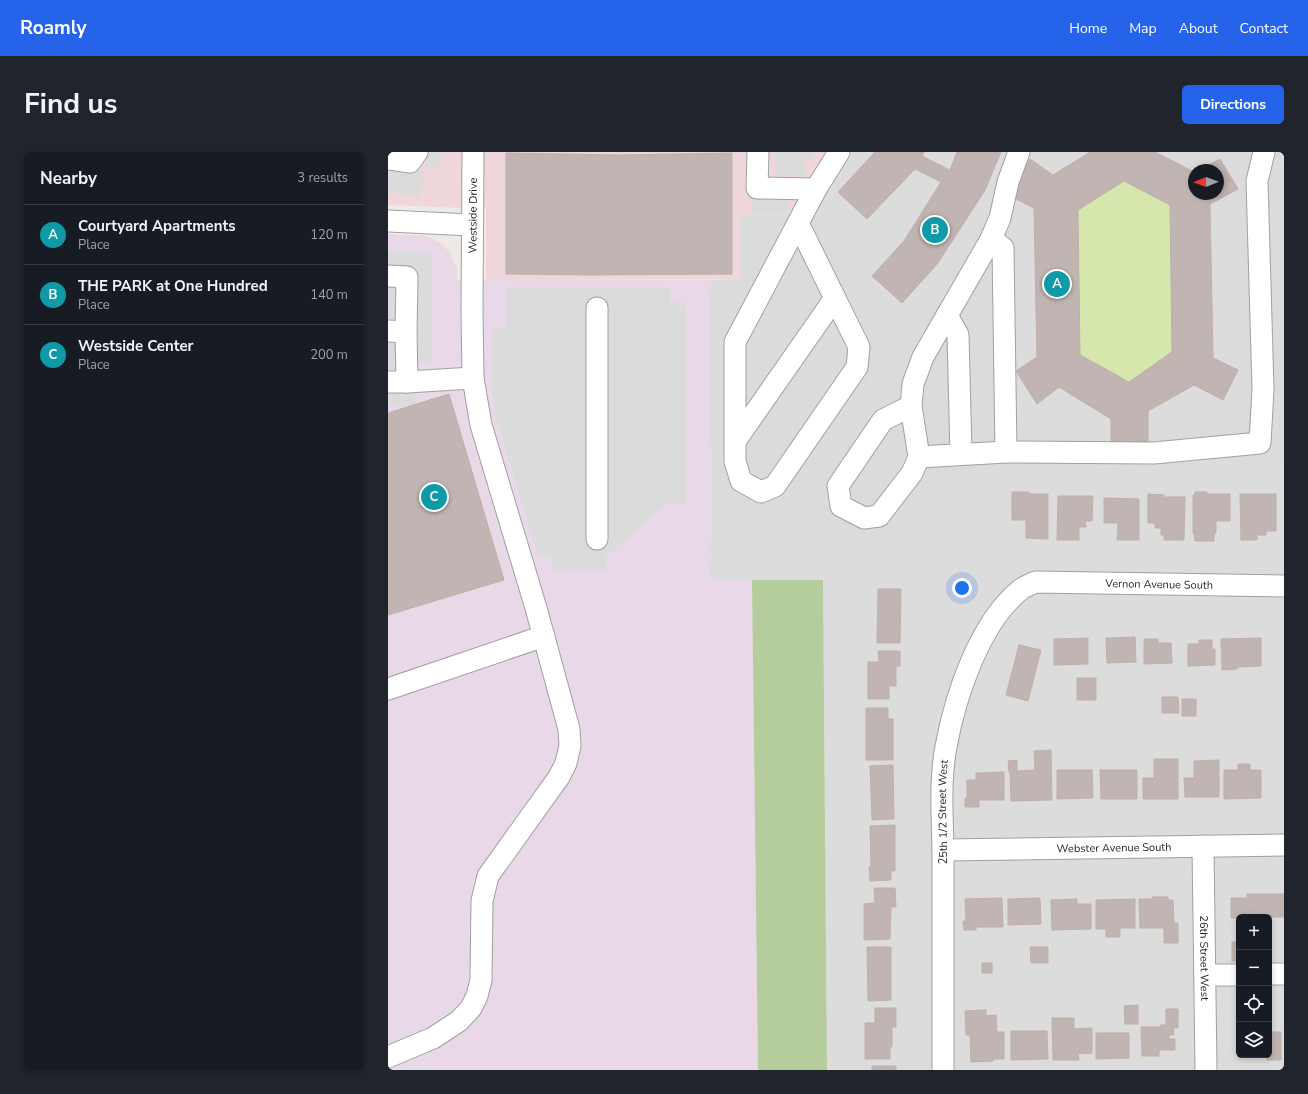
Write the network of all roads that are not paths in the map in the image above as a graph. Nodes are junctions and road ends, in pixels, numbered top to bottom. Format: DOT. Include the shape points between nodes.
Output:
graph roads {
  1 [pos="417,152"];
  2 [pos="473,152"];
  3 [pos="758,152"];
  4 [pos="838,152"];
  5 [pos="1019,152"];
  6 [pos="1264,152"];
  7 [pos="388,159"];
  8 [pos="816,189"];
  9 [pos="388,221"];
  10 [pos="798,224"];
  11 [pos="472,225"];
  12 [pos="991,239"];
  13 [pos="388,276"];
  14 [pos="835,298"];
  15 [pos="597,308"];
  16 [pos="947,315"];
  17 [pos="397,331"];
  18 [pos="473,378"];
  19 [pos="398,382"];
  20 [pos="911,406"];
  21 [pos="736,440"];
  22 [pos="1006,452"];
  23 [pos="961,454"];
  24 [pos="919,457"];
  25 [pos="598,539"];
  26 [pos="1035,582"];
  27 [pos="1284,586"];
  28 [pos="544,636"];
  29 [pos="388,688"];
  30 [pos="1284,845"];
  31 [pos="1203,846"];
  32 [pos="943,850"];
  33 [pos="1272,974"];
  34 [pos="1284,974"];
  35 [pos="1205,975"];
  36 [pos="1236,975"];
  37 [pos="388,1057"];
  38 [pos="943,1070"];
  39 [pos="1206,1070"];
  1 -- 7 [label="street" via="410,162"];
  2 -- 11 [label="street, Westside Drive"];
  3 -- 8 [label="street" via="758,188"];
  4 -- 8 [label="street"];
  5 -- 12 [label="street" via="1008,182 1000,218"];
  6 -- 22 [label="street" via="1257,181 1263,389 1260,443 1154,453"];
  8 -- 10 [label="street"];
  9 -- 11 [label="street"];
  10 -- 14 [label="street"];
  10 -- 21 [label="street" via="735,342"];
  11 -- 18 [label="street, Westside Drive"];
  12 -- 16 [label="street"];
  12 -- 22 [label="street" via="1003,248"];
  13 -- 17 [label="street" via="407,277"];
  14 -- 21 [label="street"];
  14 -- 21 [label="street" via="859,347 857,368 776,486 761,492 741,481 735,461"];
  15 -- 25 [label="street"];
  16 -- 20 [label="street" via="923,357 913,384"];
  16 -- 23 [label="street" via="958,335"];
  17 -- 19 [label="street"];
  18 -- 19 [label="street"];
  18 -- 28 [label="street, Westside Drive" via="481,425"];
  20 -- 24 [label="street"];
  20 -- 24 [label="street" via="883,420 838,486 841,506 864,518 879,516 912,473"];
  22 -- 23 [label="street"];
  23 -- 24 [label="street"];
  26 -- 27 [label="street, Vernon Avenue South"];
  26 -- 32 [label="street, 25th 1/2 Street West" via="1020,589 1004,605 977,647 957,701 946,748 942,796"];
  28 -- 29 [label="street"];
  28 -- 37 [label="street, Westside Drive" via="569,729 570,746 566,763 559,777 488,876 482,901 481,980 471,1008 459,1021 433,1038"];
  30 -- 31 [label="street, Webster Avenue South"];
  31 -- 32 [label="street, Webster Avenue South"];
  31 -- 35 [label="street, 26th Street West"];
  32 -- 38 [label="street, 25th 1/2 Street West"];
  33 -- 34 [label="street"];
  35 -- 36 [label="street"];
  35 -- 39 [label="street, 26th Street West"];
}
